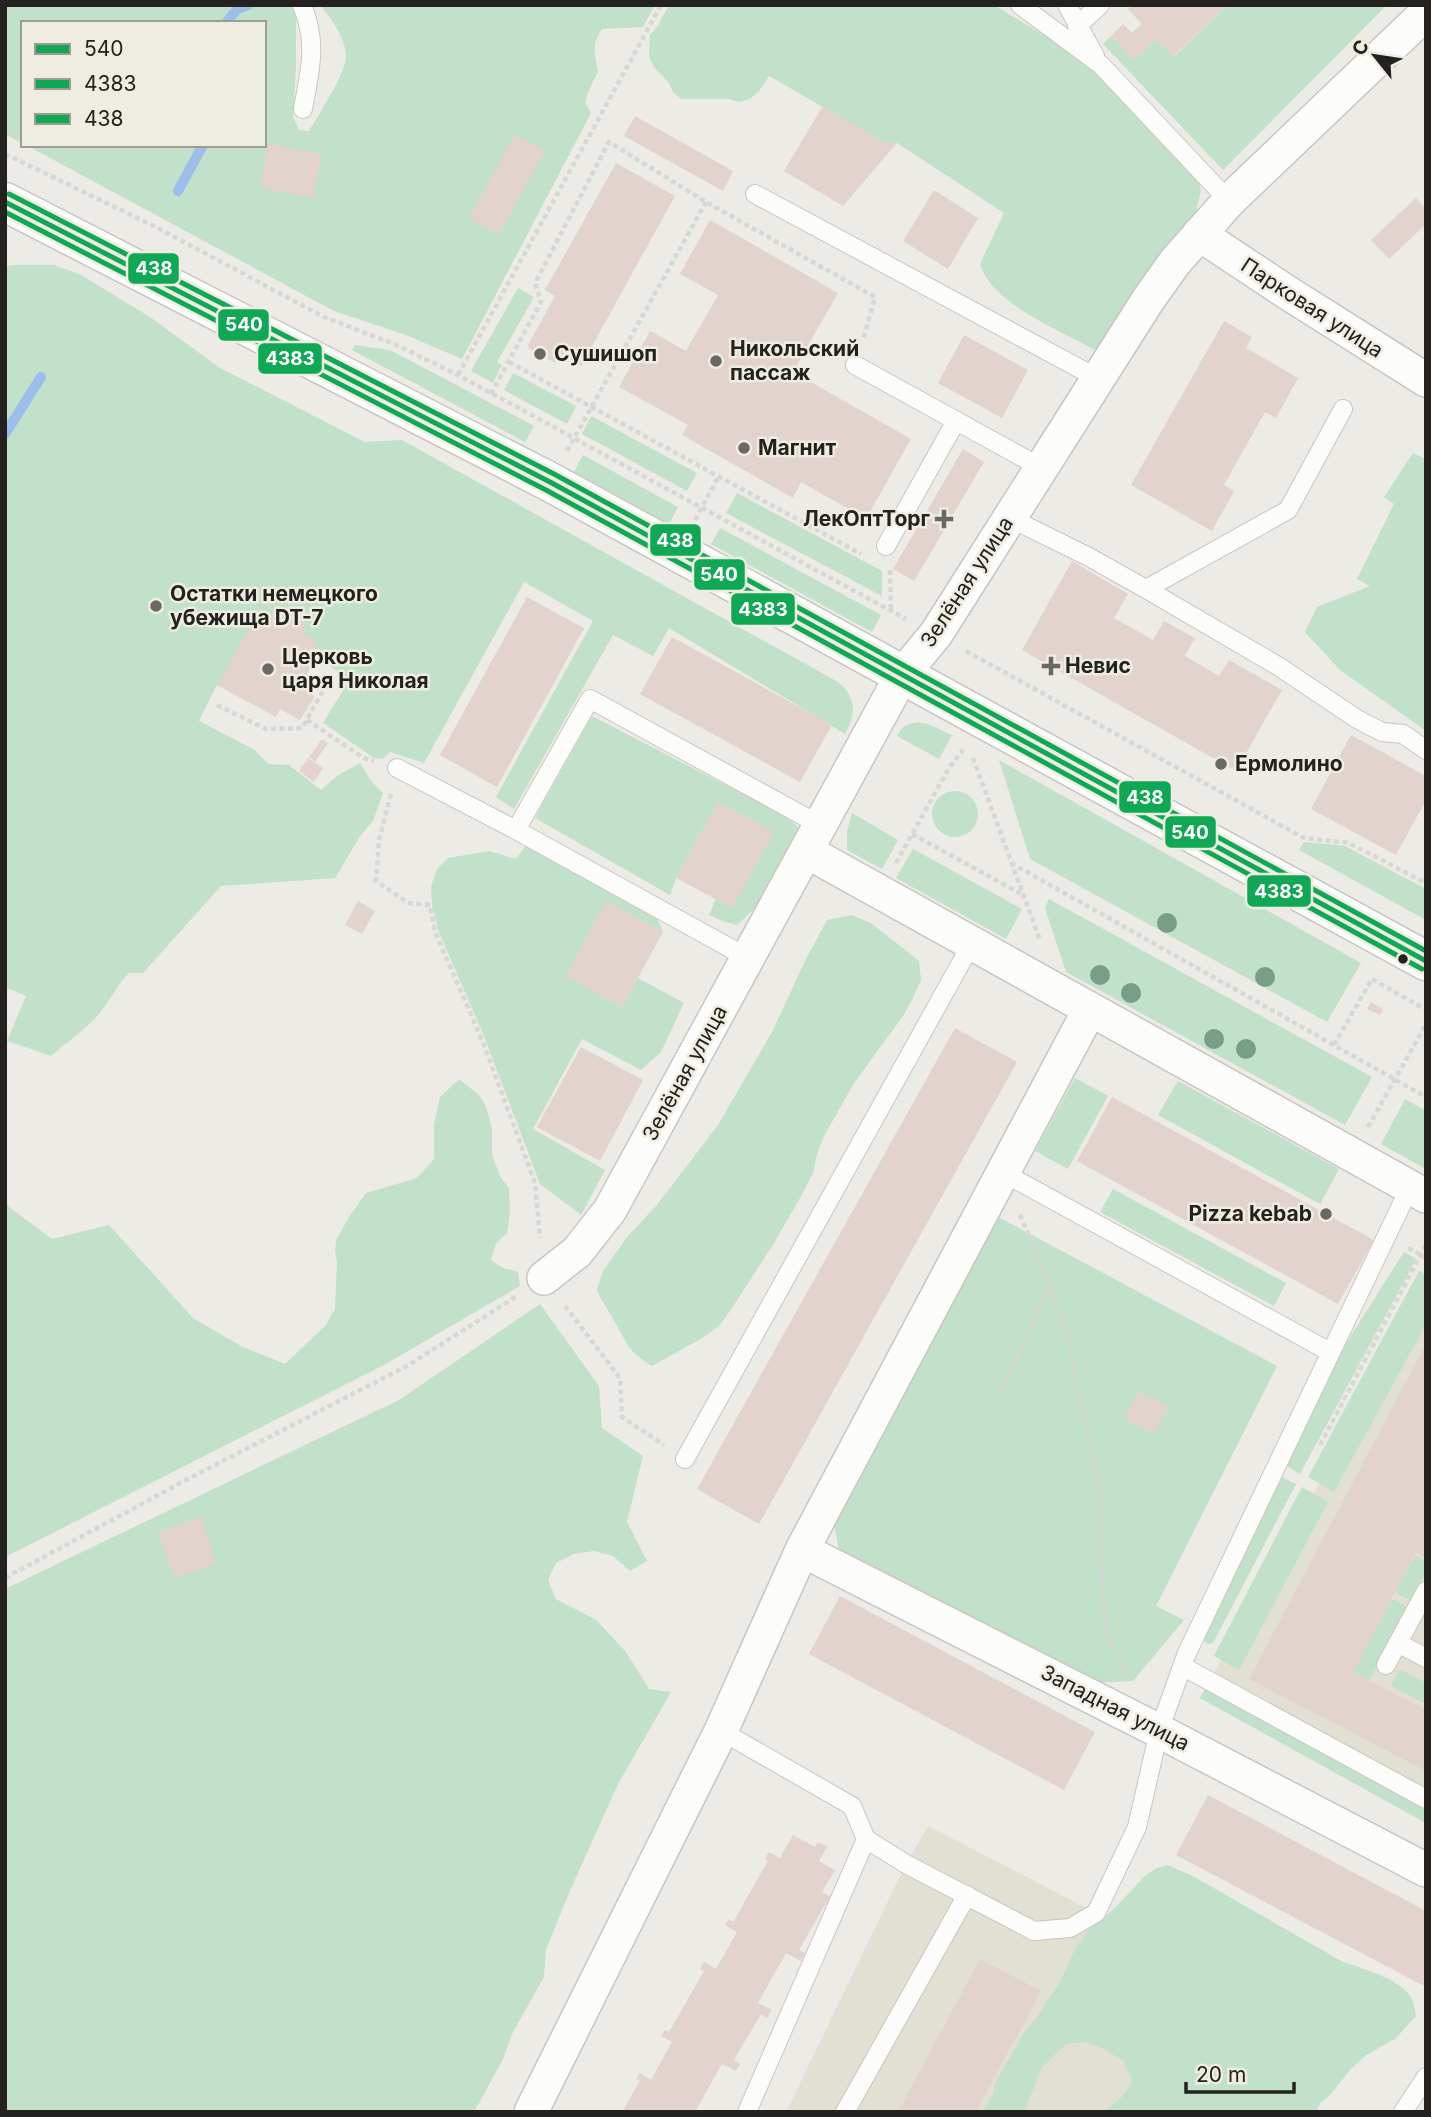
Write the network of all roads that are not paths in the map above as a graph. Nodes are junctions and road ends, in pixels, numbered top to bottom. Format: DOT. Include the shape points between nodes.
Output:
graph roads {
  1 [pos="302,5"];
  2 [pos="1020,5"];
  3 [pos="1067,5"];
  4 [pos="1100,5"];
  5 [pos="1426,13"];
  6 [pos="1077,26"];
  7 [pos="1101,65"];
  8 [pos="303,109"];
  9 [pos="755,194"];
  10 [pos="1228,201"];
  11 [pos="5,202"];
  12 [pos="1199,234"];
  13 [pos="856,365"];
  14 [pos="1098,379"];
  15 [pos="1426,380"];
  16 [pos="1343,409"];
  17 [pos="956,421"];
  18 [pos="1040,467"];
  19 [pos="1010,518"];
  20 [pos="886,546"];
  21 [pos="1146,589"];
  22 [pos="902,675"];
  23 [pos="1426,750"];
  24 [pos="397,768"];
  25 [pos="516,830"];
  26 [pos="813,838"];
  27 [pos="972,943"];
  28 [pos="748,958"];
  29 [pos="1426,961"];
  30 [pos="1090,1009"];
  31 [pos="1002,1172"];
  32 [pos="1418,1191"];
  33 [pos="544,1278"];
  34 [pos="1330,1352"];
  35 [pos="685,1459"];
  36 [pos="802,1550"];
  37 [pos="1426,1591"];
  38 [pos="1398,1643"];
  39 [pos="1426,1658"];
  40 [pos="1386,1665"];
  41 [pos="1182,1666"];
  42 [pos="721,1731"];
  43 [pos="1159,1731"];
  44 [pos="1426,1799"];
  45 [pos="866,1839"];
  46 [pos="1426,1870"];
  47 [pos="967,1895"];
  48 [pos="1426,2077"];
  49 [pos="531,2112"];
  50 [pos="747,2112"];
  51 [pos="845,2112"];
  52 [pos="1403,2112"];
  1 -- 8 [label="lane" via="313,53"];
  2 -- 7 [label="lane"];
  3 -- 6 [label="lane"];
  4 -- 6 [label="lane"];
  5 -- 10 [label="street, Зелёная улица"];
  6 -- 7 [label="lane"];
  7 -- 10 [label="lane"];
  9 -- 14 [label="lane"];
  10 -- 12 [label="street, Зелёная улица"];
  11 -- 22 [label="main road" via="550,482"];
  12 -- 14 [label="street, Зелёная улица" via="1148,300"];
  12 -- 15 [label="street, Парковая улица"];
  13 -- 17 [label="lane"];
  14 -- 18 [label="street, Зелёная улица"];
  16 -- 21 [label="lane" via="1288,509"];
  17 -- 18 [label="lane"];
  17 -- 20 [label="lane"];
  18 -- 19 [label="street, Зелёная улица"];
  19 -- 21 [label="lane"];
  19 -- 22 [label="street, Зелёная улица" via="936,634"];
  21 -- 23 [label="lane" via="1278,666 1357,719 1382,732 1403,734"];
  22 -- 26 [label="street, Зелёная улица"];
  22 -- 29 [label="main road"];
  24 -- 25 [label="lane"];
  25 -- 26 [label="lane" via="590,699"];
  25 -- 28 [label="lane"];
  26 -- 27 [label="street" via="880,892"];
  26 -- 28 [label="street, Зелёная улица"];
  27 -- 30 [label="street"];
  27 -- 35 [label="lane"];
  28 -- 33 [label="street, Зелёная улица" via="610,1210 577,1252"];
  30 -- 31 [label="street"];
  30 -- 32 [label="street"];
  31 -- 34 [label="lane"];
  31 -- 36 [label="street"];
  32 -- 34 [label="lane"];
  34 -- 41 [label="lane"];
  36 -- 42 [label="street"];
  36 -- 43 [label="street, Западная улица"];
  37 -- 38 [label="lane"];
  38 -- 39 [label="lane"];
  38 -- 40 [label="lane"];
  41 -- 43 [label="lane"];
  41 -- 44 [label="lane"];
  42 -- 45 [label="lane" via="852,1806"];
  42 -- 49 [label="street"];
  43 -- 46 [label="street, Западная улица"];
  43 -- 47 [label="lane" via="1138,1826 1096,1913 1070,1928 1034,1931"];
  45 -- 47 [label="lane"];
  45 -- 50 [label="lane"];
  47 -- 51 [label="lane"];
  48 -- 52 [label="lane"];
}
